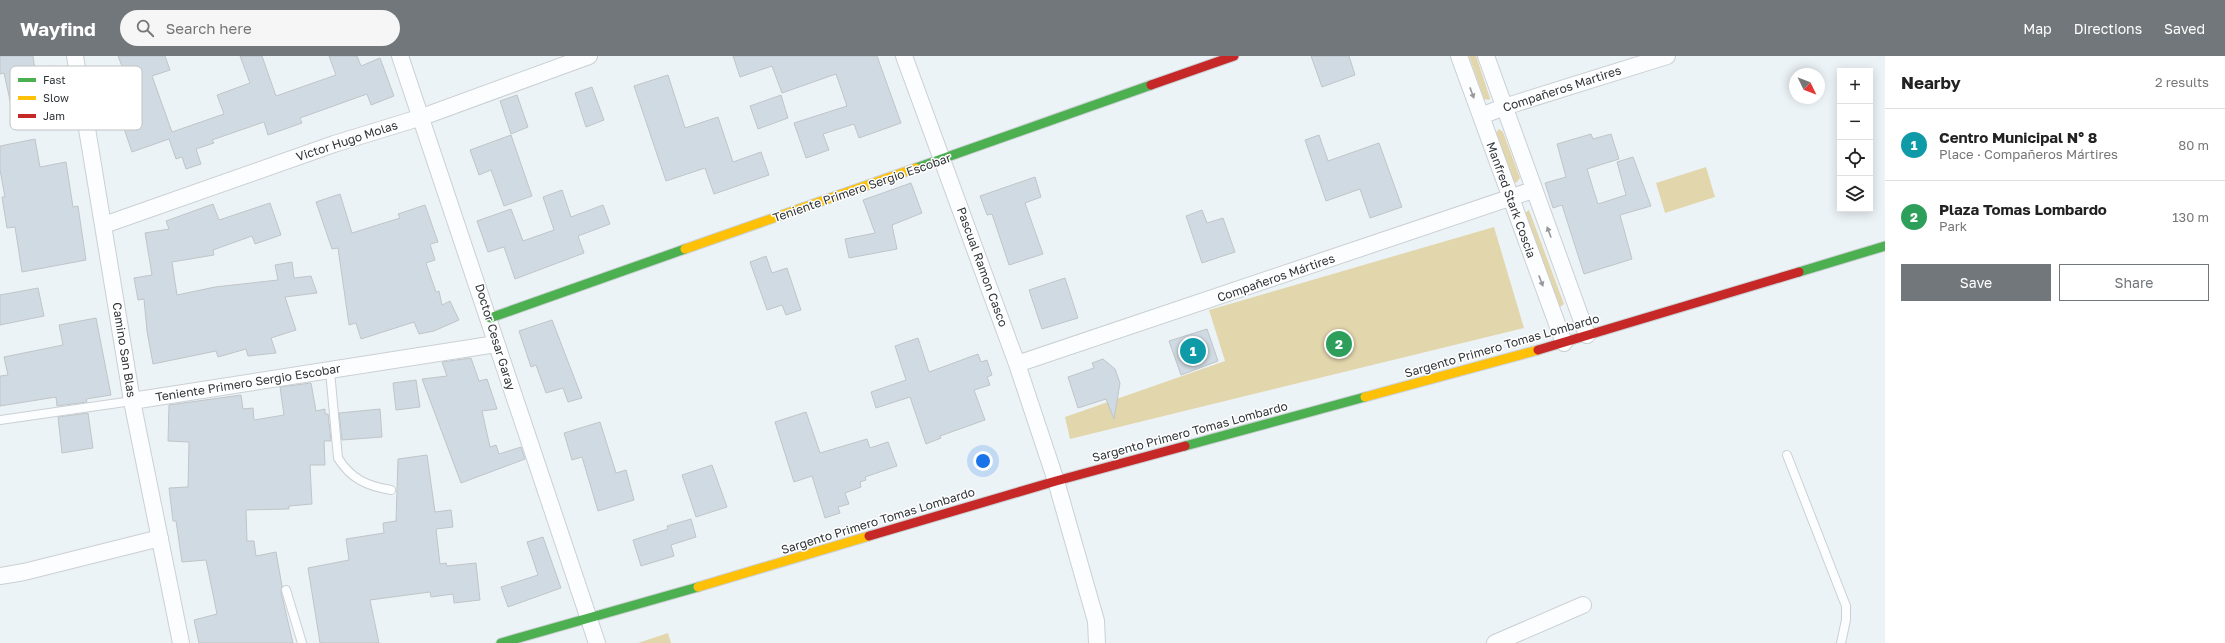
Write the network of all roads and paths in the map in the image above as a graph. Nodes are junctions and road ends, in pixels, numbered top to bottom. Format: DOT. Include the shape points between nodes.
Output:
graph roads {
  1 [pos="75,56"];
  2 [pos="400,56"];
  3 [pos="589,56"];
  4 [pos="904,56"];
  5 [pos="1234,56"];
  6 [pos="1459,56"];
  7 [pos="1486,56"];
  8 [pos="1667,56"];
  9 [pos="77,66"];
  10 [pos="1504,107"];
  11 [pos="1481,116"];
  12 [pos="422,117"];
  13 [pos="88,130"];
  14 [pos="943,159"];
  15 [pos="1533,190"];
  16 [pos="1510,198"];
  17 [pos="104,225"];
  18 [pos="1885,246"];
  19 [pos="490,318"];
  20 [pos="1587,334"];
  21 [pos="1564,343"];
  22 [pos="496,344"];
  23 [pos="1017,364"];
  24 [pos="330,371"];
  25 [pos="132,401"];
  26 [pos="0,420"];
  27 [pos="1788,455"];
  28 [pos="1056,480"];
  29 [pos="391,490"];
  30 [pos="160,538"];
  31 [pos="0,576"];
  32 [pos="286,590"];
  33 [pos="1583,605"];
  34 [pos="588,619"];
  35 [pos="181,643"];
  36 [pos="302,643"];
  37 [pos="501,643"];
  38 [pos="597,643"];
  39 [pos="1097,643"];
  40 [pos="1495,643"];
  41 [pos="1841,643"];
  1 -- 9 [label="street, Camino San Blas"];
  2 -- 12 [label="street, Doctor Cesar Garay"];
  3 -- 12 [label="street, Victor Hugo Molas"];
  4 -- 14 [label="street, Pascual Ramon Casco"];
  5 -- 14 [label="street, Teniente Primero Sergio Escobar"];
  6 -- 11 [label="street, Manfred Stark Coscia, one-way"];
  7 -- 10 [label="street, Manfred Stark Coscia"];
  8 -- 10 [label="street, Compañeros Martires"];
  10 -- 11 [label="street, Compañeros Martires"];
  10 -- 15 [label="street, Manfred Stark Coscia"];
  11 -- 16 [label="street, Manfred Stark Coscia"];
  12 -- 17 [label="street, Victor Hugo Molas" via="334,144"];
  12 -- 19 [label="street, Doctor Cesar Garay"];
  13 -- 17 [label="street, Camino San Blas"];
  14 -- 19 [label="street, Teniente Primero Sergio Escobar"];
  14 -- 23 [label="street, Pascual Ramon Casco"];
  15 -- 16 [label="street, Compañeros Mártires"];
  20 -- 15 [label="street, Manfred Stark Coscia, one-way"];
  16 -- 21 [label="street, Manfred Stark Coscia, one-way"];
  16 -- 23 [label="street, Compañeros Mártires"];
  17 -- 25 [label="street, Camino San Blas"];
  18 -- 20 [label="street, Sargento Primero Tomas Lombardo"];
  19 -- 22 [label="street, Doctor Cesar Garay"];
  20 -- 21 [label="street, Sargento Primero Tomas Lombardo"];
  21 -- 28 [label="street, Sargento Primero Tomas Lombardo"];
  22 -- 24 [label="street, Teniente Primero Sergio Escobar"];
  22 -- 34 [label="street, Doctor Cesar Garay"];
  23 -- 28 [label="street, Pascual Ramon Casco"];
  24 -- 25 [label="street, Teniente Primero Sergio Escobar"];
  24 -- 29 [label="lane" via="338,458 344,468 362,482"];
  25 -- 26 [label="lane, Teniente Primero Sergio Escobar"];
  25 -- 30 [label="street, Camino San Blas"];
  27 -- 41 [label="lane" via="1846,606"];
  28 -- 34 [label="street, Sargento Primero Tomas Lombardo"];
  28 -- 39 [label="street, Pascual Ramon Casco" via="1096,620"];
  30 -- 31 [label="street"];
  30 -- 35 [label="street, Camino San Blas"];
  32 -- 36 [label="lane"];
  33 -- 40 [label="street"];
  34 -- 37 [label="street, Sargento Primero Tomas Lombardo"];
  34 -- 38 [label="street, Doctor Cesar Garay"];
}
